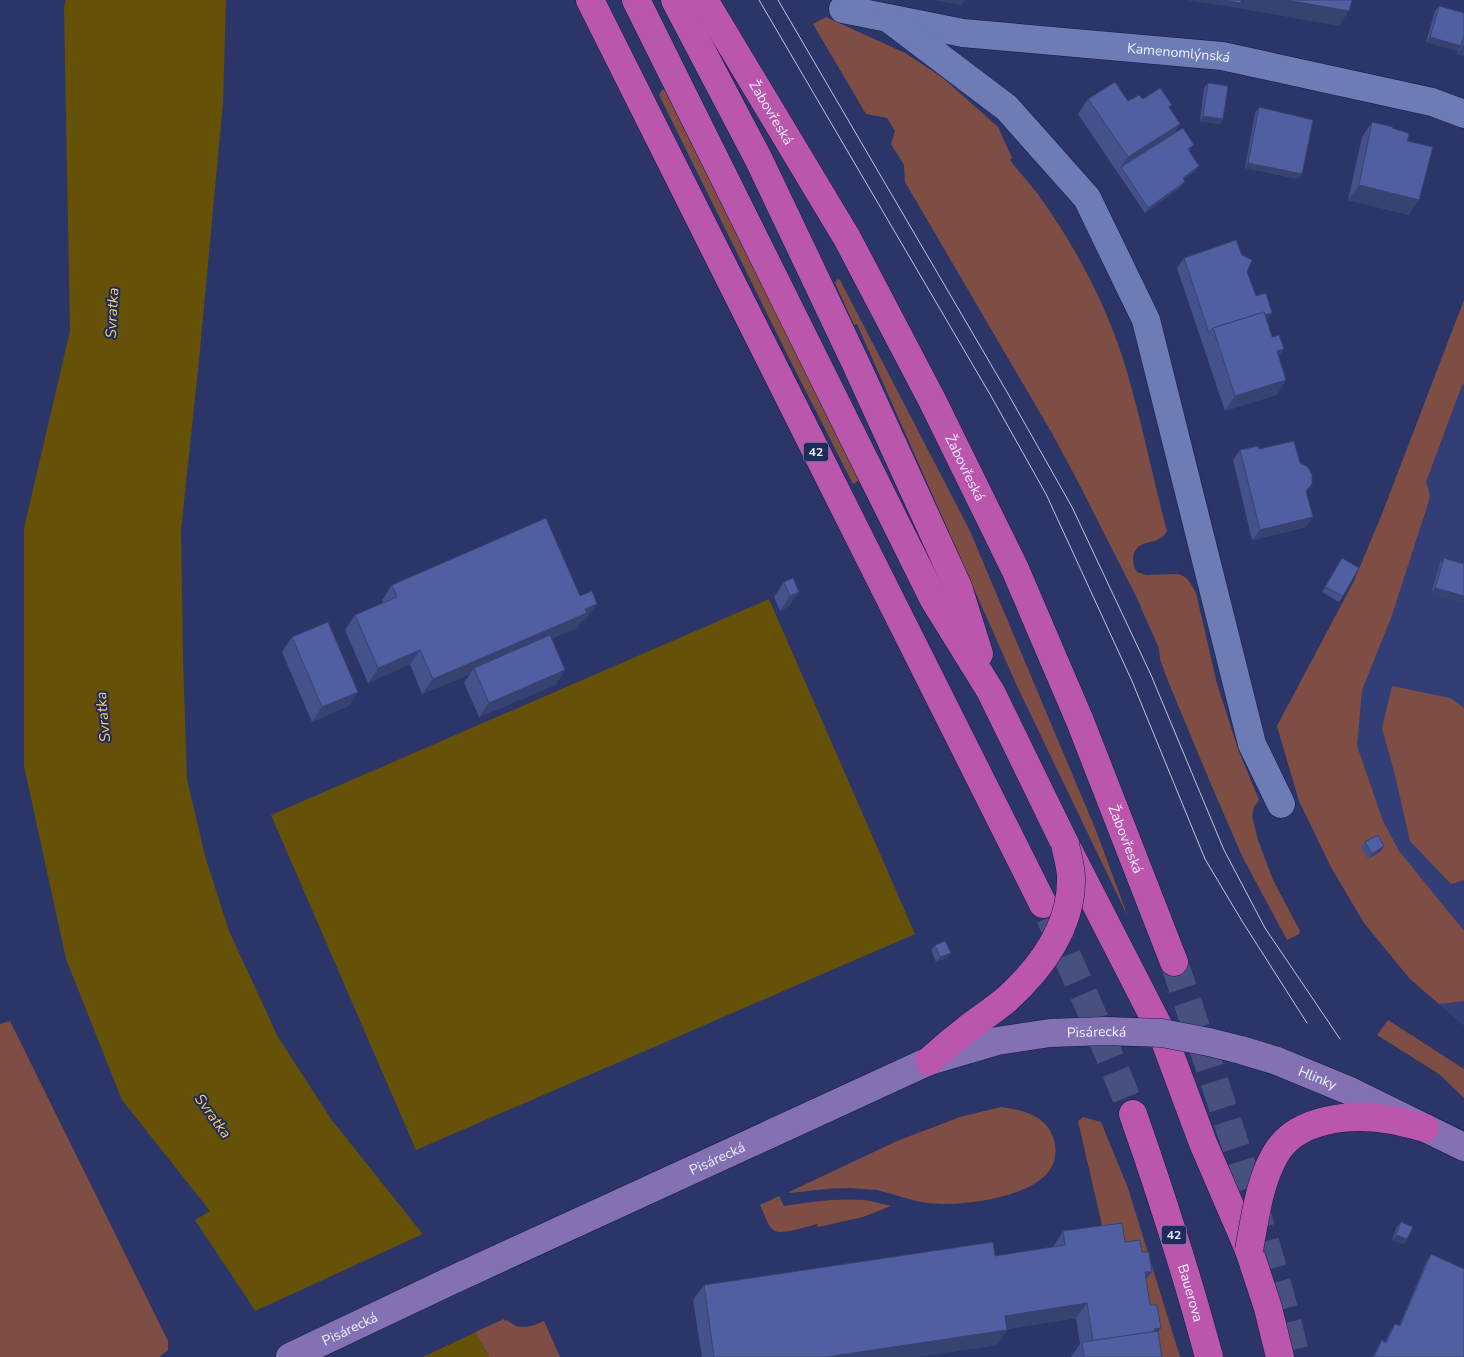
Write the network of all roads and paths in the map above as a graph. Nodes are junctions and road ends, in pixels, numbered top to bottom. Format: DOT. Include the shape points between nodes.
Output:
graph roads {
  1 [pos="590,0"];
  2 [pos="636,0"];
  3 [pos="675,0"];
  4 [pos="704,0"];
  5 [pos="843,9"];
  6 [pos="888,18"];
  7 [pos="1464,114"];
  8 [pos="991,692"];
  9 [pos="1281,804"];
  10 [pos="1065,844"];
  11 [pos="1043,904"];
  12 [pos="1174,962"];
  13 [pos="1162,1032"];
  14 [pos="929,1061"];
  15 [pos="1133,1114"];
  16 [pos="1425,1128"];
  17 [pos="1464,1147"];
  18 [pos="1249,1250"];
  19 [pos="290,1357"];
  20 [pos="1209,1357"];
  21 [pos="1280,1357"];
  1 -- 11 [label="highway, 42"];
  2 -- 8 [label="highway" via="934,600"];
  3 -- 8 [label="highway" via="760,160 907,475 958,587"];
  4 -- 12 [label="highway, Žabovřeská" via="847,238 1015,569 1080,721"];
  5 -- 6 [label="street"];
  6 -- 7 [label="street, Kamenomlýnská" via="963,33 1222,56 1432,102"];
  6 -- 9 [label="street" via="1007,108 1087,198 1146,320 1252,744"];
  8 -- 10 [label="highway"];
  10 -- 13 [label="highway, bridge"];
  10 -- 14 [label="highway, bridge" via="1071,877 1069,901 1064,921 1047,954 1022,985"];
  13 -- 14 [label="street, Pisárecká, bridge" via="1050,1033 997,1042"];
  13 -- 16 [label="street, Hlinky, bridge" via="1277,1061 1350,1091"];
  13 -- 18 [label="highway" via="1203,1143"];
  14 -- 19 [label="street, Pisárecká"];
  15 -- 20 [label="highway, Bauerova / 42" via="1162,1197"];
  16 -- 17 [label="street, Hlinky, bridge"];
  16 -- 18 [label="highway, bridge" via="1391,1120 1348,1117 1307,1126 1293,1134 1278,1149 1264,1179"];
  18 -- 21 [label="highway"];
}
